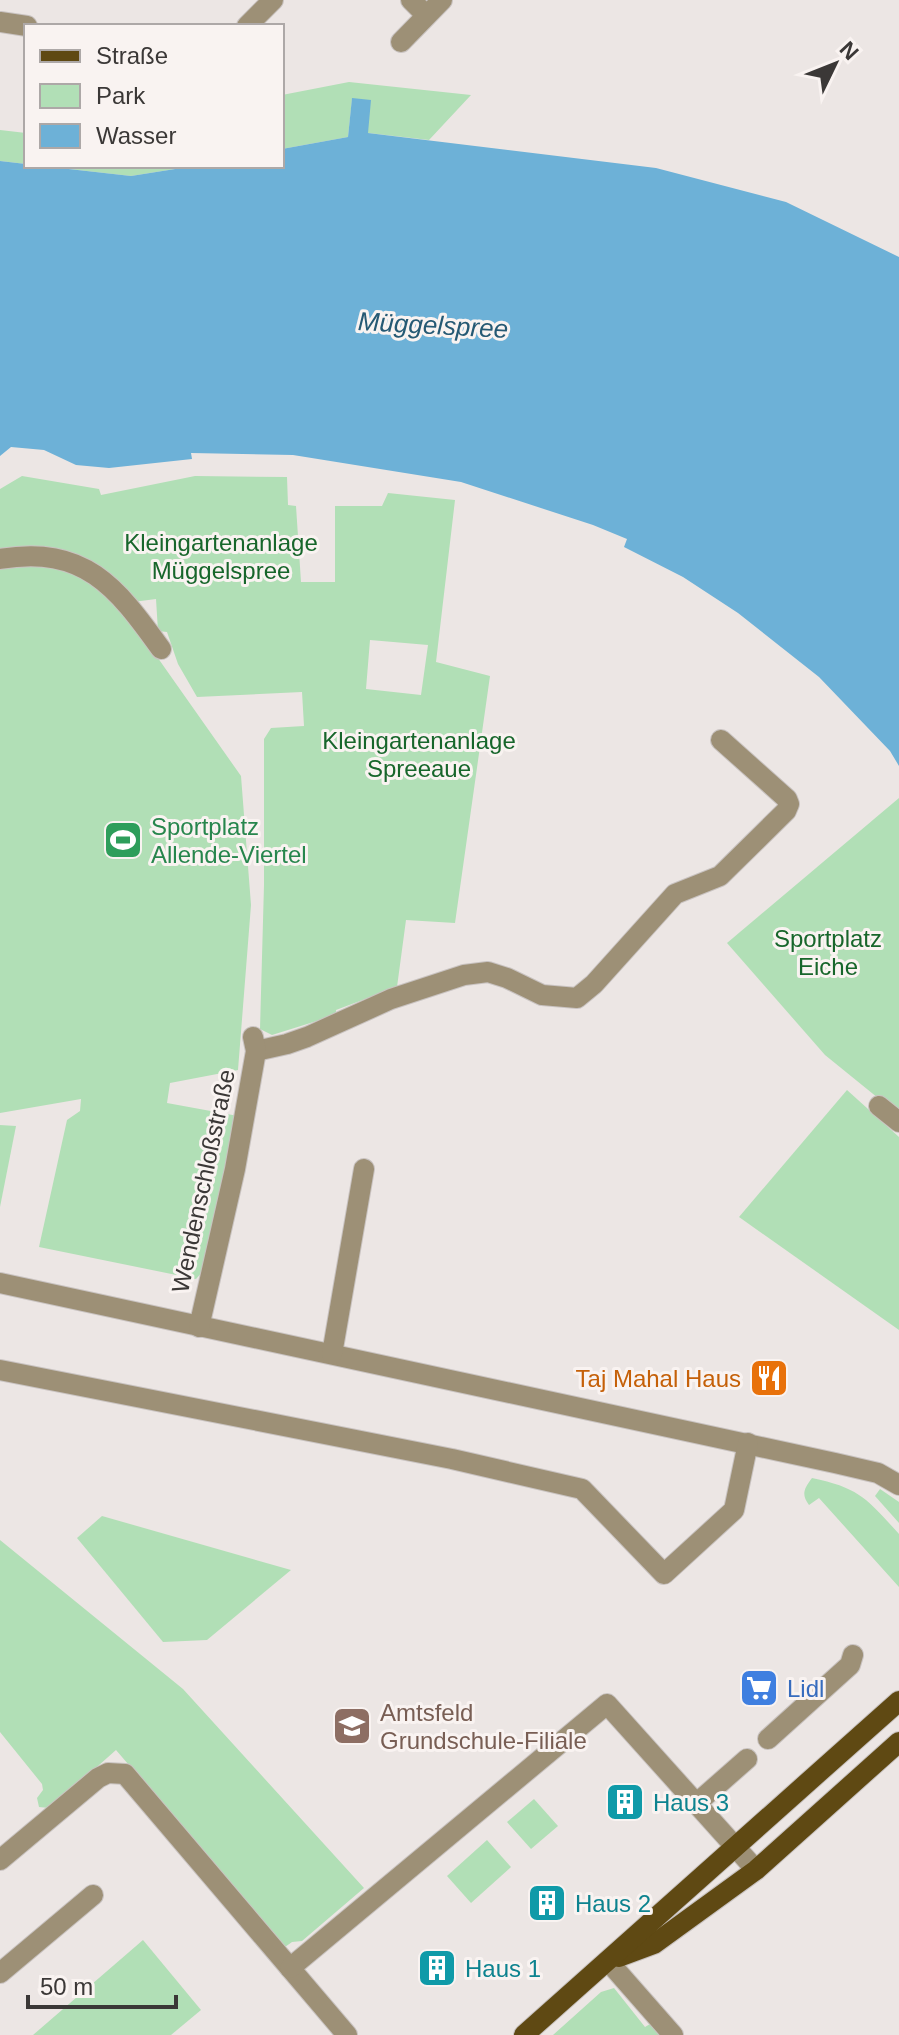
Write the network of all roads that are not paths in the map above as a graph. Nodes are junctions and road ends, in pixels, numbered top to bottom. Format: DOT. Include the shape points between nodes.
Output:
graph roads {
  1 [pos="273,0"];
  2 [pos="411,0"];
  3 [pos="442,0"];
  4 [pos="426,15"];
  5 [pos="0,22"];
  6 [pos="249,24"];
  7 [pos="24,26"];
  8 [pos="401,42"];
  9 [pos="0,559"];
  10 [pos="161,649"];
  11 [pos="721,740"];
  12 [pos="879,1106"];
  13 [pos="899,1122"];
  14 [pos="364,1169"];
  15 [pos="0,1283"];
  16 [pos="199,1327"];
  17 [pos="332,1354"];
  18 [pos="0,1370"];
  19 [pos="748,1443"];
  20 [pos="899,1485"];
  21 [pos="853,1655"];
  22 [pos="899,1701"];
  23 [pos="768,1739"];
  24 [pos="899,1742"];
  25 [pos="747,1759"];
  26 [pos="697,1803"];
  27 [pos="735,1846"];
  28 [pos="0,1860"];
  29 [pos="756,1870"];
  30 [pos="93,1895"];
  31 [pos="608,1961"];
  32 [pos="290,1968"];
  33 [pos="0,1973"];
  34 [pos="347,2035"];
  35 [pos="524,2035"];
  36 [pos="673,2035"];
  1 -- 6 [label="street"];
  2 -- 4 [label="street"];
  3 -- 4 [label="street"];
  4 -- 8 [label="street"];
  5 -- 7 [label="street"];
  9 -- 10 [label="street" via="47,556 96,574"];
  11 -- 16 [label="street, Wendenschloßstraße" via="787,799 786,811 720,876 675,894 577,998 542,995 488,972 464,975 391,999 287,1044 254,1044 235,1169"];
  12 -- 13 [label="street"];
  14 -- 17 [label="street"];
  15 -- 16 [label="street, Wendenschloßstraße"];
  16 -- 17 [label="street, Wendenschloßstraße"];
  17 -- 19 [label="street, Wendenschloßstraße"];
  18 -- 19 [label="street" via="582,1489 664,1574 734,1510"];
  19 -- 20 [label="street, Wendenschloßstraße" via="878,1473"];
  21 -- 23 [label="street" via="850,1665"];
  22 -- 27 [label="main road"];
  24 -- 29 [label="main road"];
  25 -- 26 [label="street"];
  26 -- 27 [label="street"];
  26 -- 32 [label="street" via="607,1704"];
  27 -- 29 [label="street"];
  27 -- 31 [label="main road"];
  28 -- 32 [label="street" via="98,1778 125,1774"];
  29 -- 31 [label="main road" via="654,1944"];
  30 -- 33 [label="street"];
  31 -- 35 [label="main road"];
  31 -- 36 [label="street"];
  32 -- 34 [label="street"];
}
